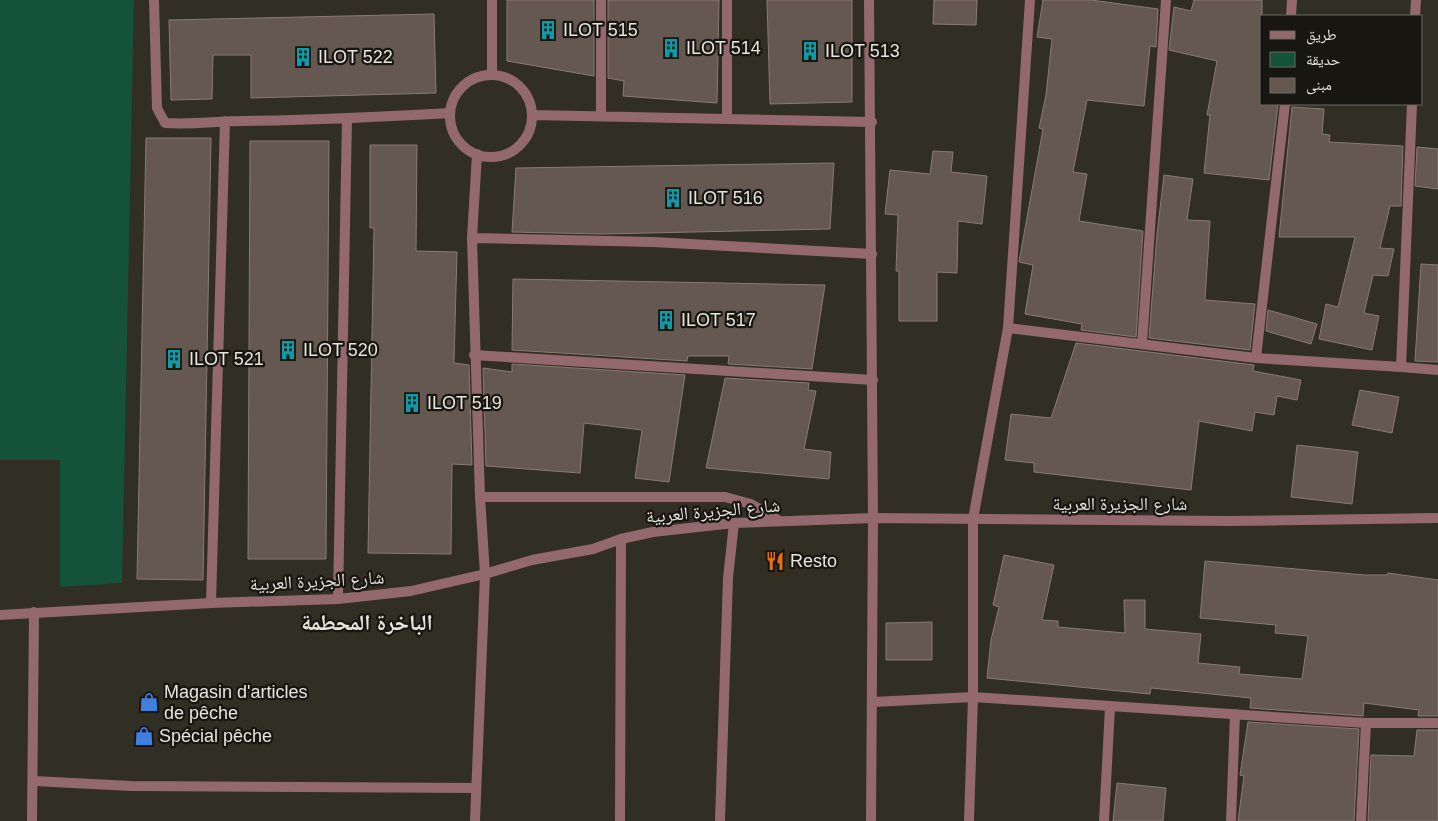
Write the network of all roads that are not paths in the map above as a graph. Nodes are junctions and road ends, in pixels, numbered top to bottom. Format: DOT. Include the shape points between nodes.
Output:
graph roads {
  1 [pos="154,0"];
  2 [pos="492,0"];
  3 [pos="601,0"];
  4 [pos="728,0"];
  5 [pos="869,0"];
  6 [pos="1030,0"];
  7 [pos="1166,0"];
  8 [pos="1292,0"];
  9 [pos="1416,0"];
  10 [pos="1291,15"];
  11 [pos="1415,15"];
  12 [pos="492,74"];
  13 [pos="1285,105"];
  14 [pos="1412,105"];
  15 [pos="450,113"];
  16 [pos="532,114"];
  17 [pos="601,115"];
  18 [pos="347,119"];
  19 [pos="727,119"];
  20 [pos="226,121"];
  21 [pos="872,122"];
  22 [pos="477,154"];
  23 [pos="472,238"];
  24 [pos="872,254"];
  25 [pos="1008,328"];
  26 [pos="1142,344"];
  27 [pos="474,355"];
  28 [pos="1256,358"];
  29 [pos="1401,367"];
  30 [pos="1438,370"];
  31 [pos="873,380"];
  32 [pos="480,497"];
  33 [pos="873,518"];
  34 [pos="1438,518"];
  35 [pos="973,519"];
  36 [pos="778,520"];
  37 [pos="734,523"];
  38 [pos="621,539"];
  39 [pos="485,574"];
  40 [pos="338,599"];
  41 [pos="211,603"];
  42 [pos="34,612"];
  43 [pos="0,615"];
  44 [pos="973,697"];
  45 [pos="873,702"];
  46 [pos="1110,707"];
  47 [pos="1235,714"];
  48 [pos="1366,723"];
  49 [pos="1438,723"];
  50 [pos="34,781"];
  51 [pos="476,788"];
  52 [pos="32,821"];
  53 [pos="474,821"];
  54 [pos="620,821"];
  55 [pos="720,821"];
  56 [pos="871,821"];
  57 [pos="969,821"];
  58 [pos="1104,821"];
  59 [pos="1231,821"];
  60 [pos="1361,821"];
  1 -- 20 [label="street" via="157,108 165,123 193,125"];
  2 -- 12 [label="street"];
  3 -- 17 [label="street"];
  4 -- 19 [label="street"];
  5 -- 21 [label="street"];
  6 -- 25 [label="street"];
  7 -- 26 [label="street"];
  8 -- 10 [label="street"];
  9 -- 11 [label="street"];
  12 -- 15 [label="street" via="479,76 459,90 452,101"];
  12 -- 16 [label="street" via="504,76 524,91"];
  13 -- 28 [label="street"];
  14 -- 29 [label="street"];
  15 -- 18 [label="street"];
  15 -- 22 [label="street" via="456,138"];
  16 -- 17 [label="street"];
  16 -- 22 [label="street" via="530,128 515,149 490,157"];
  17 -- 19 [label="street"];
  18 -- 20 [label="street"];
  18 -- 40 [label="street"];
  19 -- 21 [label="street"];
  20 -- 41 [label="street"];
  21 -- 24 [label="street"];
  22 -- 23 [label="street"];
  23 -- 24 [label="street" via="652,242"];
  23 -- 27 [label="street"];
  24 -- 31 [label="street"];
  25 -- 26 [label="street"];
  25 -- 35 [label="street"];
  26 -- 28 [label="street"];
  27 -- 31 [label="street"];
  27 -- 32 [label="street"];
  28 -- 29 [label="street"];
  29 -- 30 [label="street"];
  31 -- 33 [label="street"];
  32 -- 36 [label="street" via="725,496 751,504"];
  32 -- 39 [label="street"];
  33 -- 35 [label="street, شارع الجزيرة العربية"];
  33 -- 36 [label="street, شارع الجزيرة العربية"];
  33 -- 45 [label="street"];
  34 -- 35 [label="street, شارع الجزيرة العربية" via="1229,521"];
  35 -- 44 [label="street"];
  36 -- 37 [label="street, شارع الجزيرة العربية"];
  37 -- 38 [label="street, شارع الجزيرة العربية"];
  37 -- 55 [label="street" via="728,578"];
  38 -- 39 [label="street, شارع الجزيرة العربية"];
  38 -- 54 [label="street"];
  39 -- 40 [label="street, شارع الجزيرة العربية" via="411,591"];
  39 -- 51 [label="street"];
  40 -- 41 [label="street, شارع الجزيرة العربية"];
  41 -- 42 [label="street, شارع الجزيرة العربية"];
  42 -- 43 [label="street, شارع الجزيرة العربية"];
  42 -- 50 [label="street"];
  44 -- 45 [label="street"];
  44 -- 46 [label="street"];
  44 -- 57 [label="street"];
  45 -- 56 [label="street"];
  46 -- 47 [label="street"];
  46 -- 58 [label="street"];
  47 -- 48 [label="street"];
  47 -- 59 [label="street"];
  48 -- 49 [label="street"];
  48 -- 60 [label="street"];
  50 -- 51 [label="street" via="131,786"];
  50 -- 52 [label="street"];
  51 -- 53 [label="street"];
}
